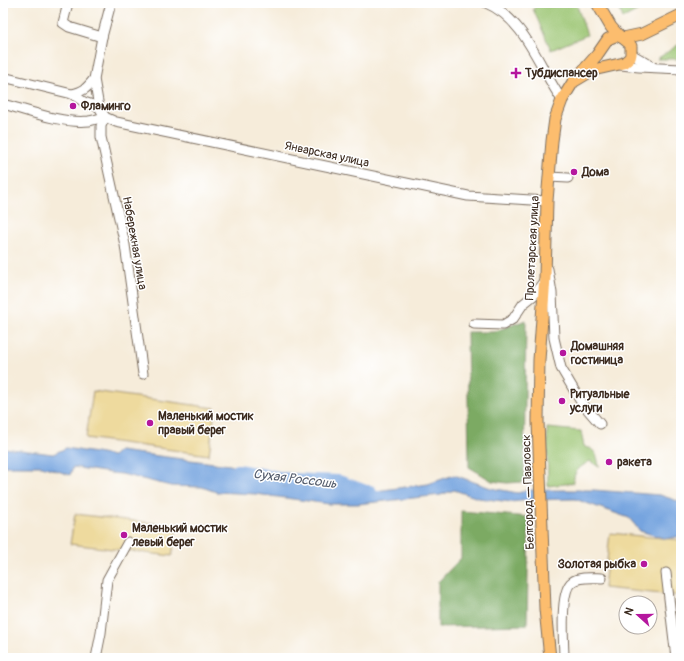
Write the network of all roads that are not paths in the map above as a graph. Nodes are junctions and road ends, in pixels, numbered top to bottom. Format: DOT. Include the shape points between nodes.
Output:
graph roads {
  1 [pos="68,3"];
  2 [pos="112,3"];
  3 [pos="486,3"];
  4 [pos="597,5"];
  5 [pos="681,15"];
  6 [pos="660,26"];
  7 [pos="102,37"];
  8 [pos="621,37"];
  9 [pos="604,44"];
  10 [pos="631,52"];
  11 [pos="619,65"];
  12 [pos="655,68"];
  13 [pos="681,69"];
  14 [pos="3,77"];
  15 [pos="94,79"];
  16 [pos="573,82"];
  17 [pos="72,94"];
  18 [pos="562,100"];
  19 [pos="3,104"];
  20 [pos="99,107"];
  21 [pos="105,117"];
  22 [pos="549,177"];
  23 [pos="568,178"];
  24 [pos="547,201"];
  25 [pos="546,252"];
  26 [pos="544,281"];
  27 [pos="474,324"];
  28 [pos="143,374"];
  29 [pos="538,421"];
  30 [pos="600,424"];
  31 [pos="128,542"];
  32 [pos="666,573"];
  33 [pos="602,578"];
  34 [pos="96,658"];
  35 [pos="550,658"];
  36 [pos="564,658"];
  37 [pos="676,658"];
  1 -- 7 [label="street" via="63,23"];
  2 -- 7 [label="street"];
  3 -- 18 [label="street" via="506,14 521,31"];
  4 -- 8 [label="main road" via="610,27"];
  4 -- 9 [label="main road" via="604,30"];
  5 -- 6 [label="main road"];
  6 -- 8 [label="main road" via="642,34"];
  6 -- 10 [label="main road"];
  7 -- 15 [label="street"];
  8 -- 9 [label="main road" via="611,37"];
  8 -- 10 [label="main road" via="629,43"];
  9 -- 11 [label="main road" via="604,58 609,63"];
  9 -- 16 [label="main road, Пролетарская улица"];
  10 -- 11 [label="main road" via="627,61"];
  10 -- 12 [label="street"];
  11 -- 12 [label="street"];
  11 -- 16 [label="main road" via="593,70"];
  12 -- 13 [label="street"];
  14 -- 17 [label="street"];
  15 -- 17 [label="street" via="82,92"];
  15 -- 20 [label="street"];
  16 -- 18 [label="main road, Пролетарская улица"];
  17 -- 20 [label="street" via="84,102"];
  18 -- 22 [label="main road, Пролетарская улица" via="555,119"];
  19 -- 21 [label="street" via="74,121"];
  20 -- 21 [label="street"];
  21 -- 24 [label="street, Январская улица" via="116,122 468,196"];
  21 -- 28 [label="street, Набережная улица" via="101,126 101,137 125,245"];
  22 -- 23 [label="street"];
  22 -- 24 [label="main road, Пролетарская улица"];
  24 -- 25 [label="main road, Пролетарская улица"];
  25 -- 26 [label="main road, Пролетарская улица"];
  25 -- 30 [label="street" via="552,293 554,338 561,368 581,402"];
  26 -- 27 [label="street" via="513,319 503,324"];
  26 -- 29 [label="main road, Пролетарская улица"];
  29 -- 35 [label="main road, Белгород — Павловск" via="545,609"];
  31 -- 34 [label="street" via="107,580"];
  32 -- 37 [label="street"];
  33 -- 36 [label="street" via="577,579 571,582 566,590"];
}
